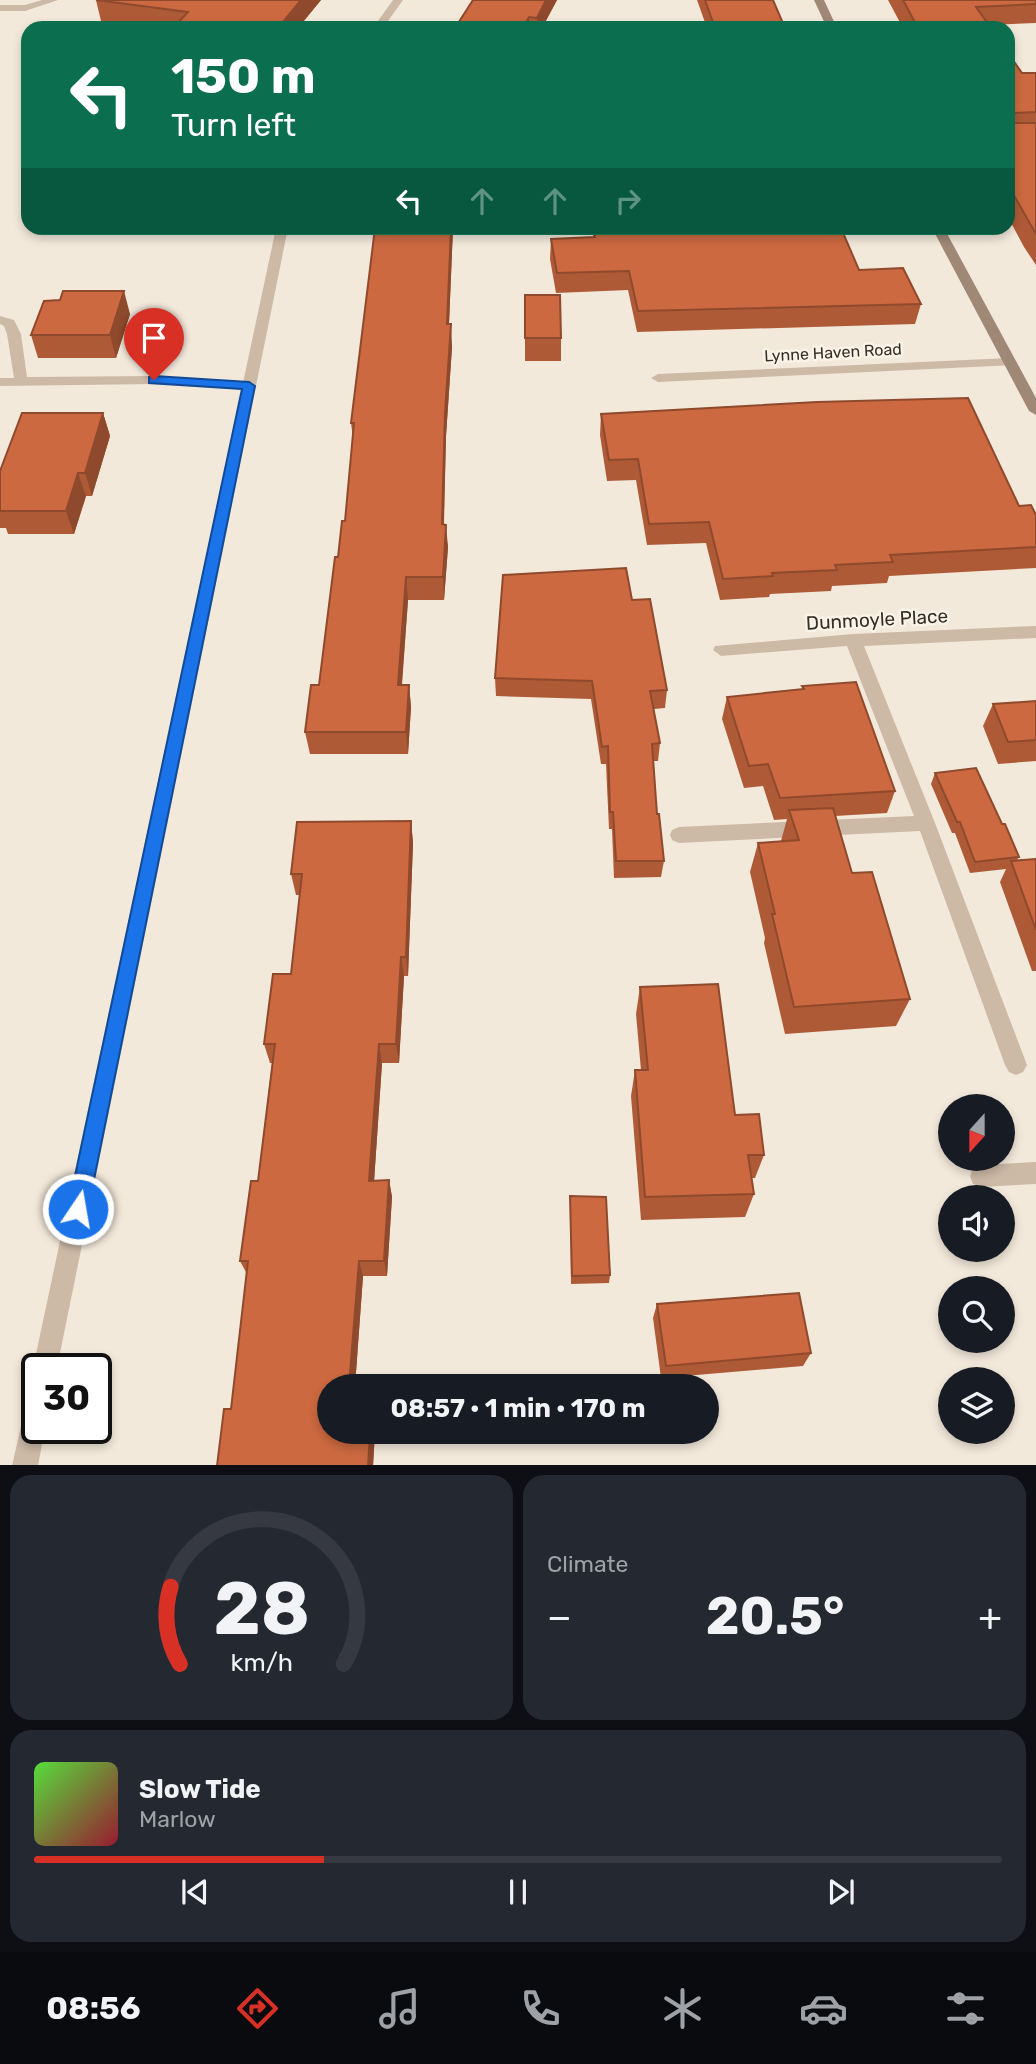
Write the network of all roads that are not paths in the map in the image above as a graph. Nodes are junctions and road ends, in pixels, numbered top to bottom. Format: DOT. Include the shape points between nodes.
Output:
graph roads {
  1 [pos="53,0"];
  2 [pos="398,0"];
  3 [pos="819,0"];
  4 [pos="0,8"];
  5 [pos="383,21"];
  6 [pos="829,21"];
  7 [pos="281,235"];
  8 [pos="942,235"];
  9 [pos="0,320"];
  10 [pos="1010,362"];
  11 [pos="658,378"];
  12 [pos="0,382"];
  13 [pos="21,382"];
  14 [pos="249,386"];
  15 [pos="1036,411"];
  16 [pos="1036,632"];
  17 [pos="853,640"];
  18 [pos="721,650"];
  19 [pos="926,824"];
  20 [pos="679,835"];
  21 [pos="1016,1065"];
  22 [pos="1036,1173"];
  23 [pos="981,1176"];
  24 [pos="48,1353"];
  25 [pos="29,1444"];
  26 [pos="25,1465"];
  1 -- 4 [label="street" via="25,8"];
  2 -- 5 [label="street"];
  3 -- 6 [label="street"];
  7 -- 14 [label="street"];
  8 -- 10 [label="street"];
  9 -- 13 [label="street" via="9,323 14,334"];
  10 -- 11 [label="street, Lynne Haven Road"];
  10 -- 15 [label="street"];
  12 -- 13 [label="street"];
  13 -- 14 [label="street" via="154,380"];
  14 -- 24 [label="street"];
  16 -- 17 [label="street, Dunmoyle Place"];
  17 -- 18 [label="street, Dunmoyle Place"];
  17 -- 19 [label="street"];
  19 -- 20 [label="street"];
  19 -- 21 [label="street"];
  22 -- 23 [label="street"];
  25 -- 26 [label="street"];
}
